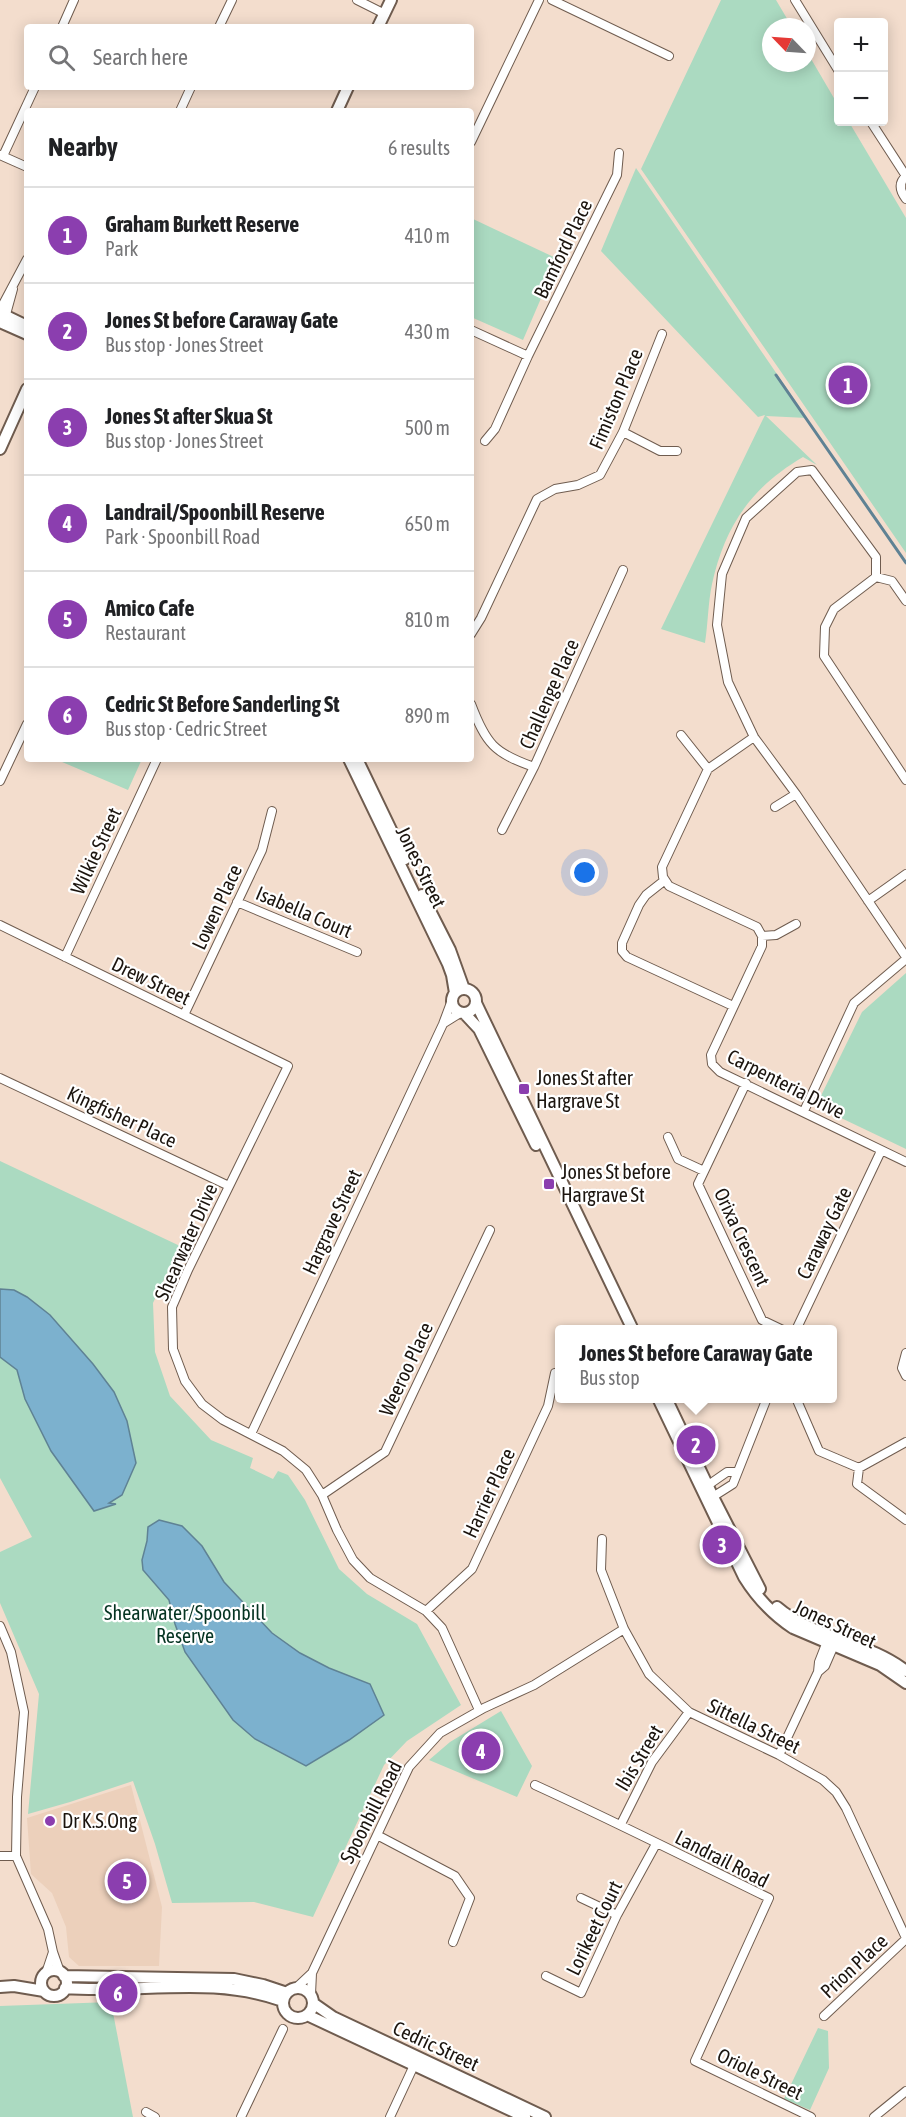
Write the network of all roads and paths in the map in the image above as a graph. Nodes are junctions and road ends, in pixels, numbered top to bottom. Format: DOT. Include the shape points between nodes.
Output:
graph roads {
  1 [pos="74,0"];
  2 [pos="232,0"];
  3 [pos="357,0"];
  4 [pos="391,0"];
  5 [pos="539,0"];
  6 [pos="552,0"];
  7 [pos="795,0"];
  8 [pos="385,14"];
  9 [pos="63,24"];
  10 [pos="220,24"];
  11 [pos="380,24"];
  12 [pos="669,56"];
  13 [pos="834,63"];
  14 [pos="33,90"];
  15 [pos="190,90"];
  16 [pos="347,90"];
  17 [pos="24,108"];
  18 [pos="24,108"];
  19 [pos="181,108"];
  20 [pos="338,108"];
  21 [pos="874,126"];
  22 [pos="474,136"];
  23 [pos="619,153"];
  24 [pos="2,155"];
  25 [pos="24,166"];
  26 [pos="906,176"];
  27 [pos="906,199"];
  28 [pos="24,265"];
  29 [pos="2,317"];
  30 [pos="24,325"];
  31 [pos="474,331"];
  32 [pos="24,332"];
  33 [pos="662,334"];
  34 [pos="528,356"];
  35 [pos="24,396"];
  36 [pos="623,432"];
  37 [pos="485,441"];
  38 [pos="0,448"];
  39 [pos="677,451"];
  40 [pos="623,570"];
  41 [pos="876,577"];
  42 [pos="906,601"];
  43 [pos="474,629"];
  44 [pos="474,711"];
  45 [pos="24,730"];
  46 [pos="681,735"];
  47 [pos="754,737"];
  48 [pos="156,762"];
  49 [pos="350,762"];
  50 [pos="358,762"];
  51 [pos="534,767"];
  52 [pos="708,769"];
  53 [pos="906,780"];
  54 [pos="0,781"];
  55 [pos="796,794"];
  56 [pos="775,807"];
  57 [pos="272,811"];
  58 [pos="502,830"];
  59 [pos="906,874"];
  60 [pos="664,880"];
  61 [pos="868,901"];
  62 [pos="237,902"];
  63 [pos="795,924"];
  64 [pos="0,925"];
  65 [pos="762,936"];
  66 [pos="357,952"];
  67 [pos="65,957"];
  68 [pos="906,958"];
  69 [pos="457,994"];
  70 [pos="476,1003"];
  71 [pos="733,1006"];
  72 [pos="462,1013"];
  73 [pos="184,1015"];
  74 [pos="443,1024"];
  75 [pos="288,1066"];
  76 [pos="0,1078"];
  77 [pos="746,1083"];
  78 [pos="804,1111"];
  79 [pos="668,1137"];
  80 [pos="881,1150"];
  81 [pos="906,1162"];
  82 [pos="704,1171"];
  83 [pos="230,1186"];
  84 [pos="490,1230"];
  85 [pos="623,1325"];
  86 [pos="631,1325"];
  87 [pos="774,1325"];
  88 [pos="798,1325"];
  89 [pos="906,1353"];
  90 [pos="555,1373"];
  91 [pos="906,1376"];
  92 [pos="661,1403"];
  93 [pos="668,1403"];
  94 [pos="765,1403"];
  95 [pos="798,1403"];
  96 [pos="250,1434"];
  97 [pos="906,1442"];
  98 [pos="859,1468"];
  99 [pos="736,1472"];
  100 [pos="704,1487"];
  101 [pos="322,1496"];
  102 [pos="709,1499"];
  103 [pos="906,1520"];
  104 [pos="603,1539"];
  105 [pos="426,1611"];
  106 [pos="0,1626"];
  107 [pos="624,1629"];
  108 [pos="832,1641"];
  109 [pos="906,1671"];
  110 [pos="906,1683"];
  111 [pos="479,1710"];
  112 [pos="689,1712"];
  113 [pos="779,1755"];
  114 [pos="535,1785"];
  115 [pos="621,1824"];
  116 [pos="377,1835"];
  117 [pos="656,1844"];
  118 [pos="0,1856"];
  119 [pos="16,1856"];
  120 [pos="582,1898"];
  121 [pos="617,1915"];
  122 [pos="906,1939"];
  123 [pos="453,1942"];
  124 [pos="53,1952"];
  125 [pos="62,1974"];
  126 [pos="312,1974"];
  127 [pos="45,1975"];
  128 [pos="546,1976"];
  129 [pos="14,1986"];
  130 [pos="0,1987"];
  131 [pos="65,1988"];
  132 [pos="44,1991"];
  133 [pos="289,1994"];
  134 [pos="312,1999"];
  135 [pos="307,2015"];
  136 [pos="824,2016"];
  137 [pos="283,2029"];
  138 [pos="416,2061"];
  139 [pos="695,2061"];
  140 [pos="906,2091"];
  141 [pos="146,2112"];
  142 [pos="798,2114"];
  143 [pos="541,2116"];
  144 [pos="155,2117"];
  145 [pos="241,2117"];
  146 [pos="390,2117"];
  147 [pos="525,2117"];
  148 [pos="811,2117"];
  149 [pos="874,2117"];
  1 -- 9 [label="street"];
  2 -- 10 [label="street"];
  3 -- 8 [label="street"];
  4 -- 8 [label="street"];
  5 -- 22 [label="street"];
  6 -- 12 [label="street"];
  7 -- 13 [label="street"];
  8 -- 11 [label="street"];
  14 -- 18 [label="street"];
  15 -- 19 [label="street"];
  16 -- 20 [label="street"];
  17 -- 24 [label="street"];
  21 -- 26 [label="street"];
  23 -- 34 [label="street, Bamford Place" via="617,175"];
  24 -- 25 [label="street"];
  26 -- 27 [label="street" via="900,187"];
  28 -- 29 [label="street"];
  29 -- 30 [label="street"];
  29 -- 32 [label="street"];
  31 -- 34 [label="street"];
  33 -- 36 [label="street, Fimiston Place"];
  34 -- 37 [label="street, Bamford Place" via="495,429"];
  35 -- 38 [label="street"];
  36 -- 39 [label="street" via="660,451"];
  36 -- 43 [label="street, Fimiston Place" via="600,475 537,499"];
  40 -- 51 [label="street, Challenge Place"];
  41 -- 42 [label="street" via="892,581"];
  41 -- 47 [label="street" via="876,557 812,470 796,472 746,518 722,574 717,625 728,682"];
  41 -- 53 [label="street" via="834,609 825,627 824,656"];
  44 -- 51 [label="street" via="495,749"];
  45 -- 54 [label="street"];
  46 -- 52 [label="street"];
  47 -- 52 [label="street"];
  47 -- 55 [label="street"];
  48 -- 67 [label="street, Wilkie Street"];
  49 -- 69 [label="street, Jones Street" via="448,963"];
  50 -- 69 [label="street, Jones Street" via="450,950"];
  51 -- 58 [label="street, Challenge Place"];
  52 -- 60 [label="street" via="662,867"];
  55 -- 56 [label="street"];
  55 -- 61 [label="street"];
  57 -- 62 [label="street, Lowen Place" via="262,850"];
  59 -- 61 [label="street"];
  60 -- 65 [label="street" via="669,886 757,927"];
  60 -- 71 [label="street" via="639,905 622,951 627,957"];
  61 -- 68 [label="street"];
  62 -- 66 [label="street, Isabella Court"];
  62 -- 73 [label="street, Lowen Place"];
  63 -- 65 [label="street" via="776,935"];
  64 -- 67 [label="street, Drew Street"];
  65 -- 71 [label="street, Carpenteria Drive" via="762,946"];
  67 -- 73 [label="street, Drew Street"];
  68 -- 78 [label="street" via="854,1003"];
  69 -- 70 [label="street, Jones Street" via="474,995"];
  69 -- 72 [label="street, Jones Street" via="455,1009"];
  69 -- 74 [label="street, Hargrave Street"];
  70 -- 72 [label="street" via="472,1010"];
  70 -- 86 [label="street, Jones Street"];
  71 -- 77 [label="street, Carpenteria Drive" via="711,1054 712,1064 720,1072"];
  72 -- 74 [label="street"];
  72 -- 85 [label="street, Jones Street" via="479,1029"];
  73 -- 75 [label="street, Drew Street"];
  74 -- 96 [label="street, Hargrave Street"];
  75 -- 83 [label="street, Shearwater Drive"];
  76 -- 83 [label="street, Kingfisher Place"];
  77 -- 78 [label="street, Carpenteria Drive"];
  77 -- 82 [label="street, Orixa Crescent"];
  78 -- 80 [label="street, Carpenteria Drive"];
  79 -- 82 [label="street" via="678,1159"];
  80 -- 81 [label="street, Carpenteria Drive"];
  80 -- 88 [label="street, Caraway Gate"];
  82 -- 87 [label="street, Orixa Crescent" via="698,1184 762,1320"];
  83 -- 96 [label="street, Shearwater Drive" via="172,1307 171,1335 185,1381 202,1404"];
  84 -- 101 [label="street, Weeroo Place" via="386,1452"];
  89 -- 91 [label="street" via="902,1368"];
  90 -- 105 [label="street, Harrier Place" via="548,1406 472,1569"];
  92 -- 100 [label="street, Jones Street"];
  93 -- 100 [label="street, Jones Street"];
  94 -- 99 [label="street"];
  95 -- 98 [label="street" via="819,1450"];
  96 -- 101 [label="street, Shearwater Drive" via="296,1460"];
  97 -- 98 [label="street"];
  98 -- 103 [label="street" via="857,1484"];
  99 -- 100 [label="street" via="727,1472"];
  99 -- 102 [label="street" via="733,1484"];
  100 -- 102 [label="street, Jones Street"];
  101 -- 105 [label="street, Shearwater Drive" via="353,1560 370,1578"];
  102 -- 108 [label="street, Jones Street" via="744,1577 763,1603 793,1628"];
  104 -- 107 [label="street, Sittella Street" via="601,1570"];
  105 -- 111 [label="street, Shearwater Drive" via="442,1628"];
  106 -- 119 [label="street" via="11,1652 24,1712"];
  107 -- 111 [label="street, Spoonbill Road" via="534,1685"];
  107 -- 112 [label="street, Sittella Street" via="649,1674"];
  108 -- 109 [label="street, Jones Street" via="883,1657"];
  108 -- 110 [label="street, Jones Street"];
  108 -- 113 [label="street" via="825,1666 818,1672"];
  111 -- 116 [label="street, Spoonbill Road" via="440,1733 409,1767"];
  112 -- 113 [label="street, Sittella Street"];
  112 -- 115 [label="street, Ibis Street" via="652,1762"];
  113 -- 122 [label="street, Sittella Street" via="823,1779 836,1792"];
  114 -- 115 [label="street, Landrail Road"];
  115 -- 117 [label="street, Landrail Road"];
  116 -- 123 [label="street" via="455,1876 470,1898"];
  116 -- 126 [label="street, Spoonbill Road"];
  117 -- 121 [label="street, Lorikeet Court"];
  117 -- 139 [label="street, Landrail Road" via="769,1898"];
  118 -- 119 [label="street"];
  119 -- 124 [label="street" via="48,1929"];
  120 -- 121 [label="street"];
  121 -- 128 [label="street, Lorikeet Court" via="581,1994"];
  122 -- 136 [label="street, Prion Place"];
  124 -- 125 [label="street"];
  124 -- 127 [label="street"];
  125 -- 127 [label="street, Cedric Street" via="53,1970"];
  125 -- 131 [label="street"];
  125 -- 133 [label="street, Cedric Street" via="234,1979"];
  126 -- 133 [label="street, Spoonbill Road"];
  126 -- 134 [label="street, Spoonbill Road"];
  127 -- 129 [label="street, Cedric Street"];
  127 -- 132 [label="street" via="41,1984"];
  129 -- 130 [label="street, Cedric Street"];
  129 -- 132 [label="street, Cedric Street"];
  131 -- 132 [label="street, Cedric Street" via="55,1996"];
  131 -- 133 [label="street, Cedric Street" via="233,1988"];
  133 -- 134 [label="street, Cedric Street" via="304,1989"];
  133 -- 135 [label="street, Cedric Street" via="285,2011 293,2017"];
  134 -- 135 [label="street"];
  134 -- 138 [label="street, Cedric Street" via="333,2017"];
  135 -- 138 [label="street, Cedric Street"];
  137 -- 145 [label="street"];
  138 -- 143 [label="street, Cedric Street"];
  138 -- 146 [label="street"];
  138 -- 147 [label="street, Cedric Street"];
  139 -- 142 [label="street, Oriole Street"];
  140 -- 149 [label="street"];
  141 -- 144 [label="street"];
  142 -- 148 [label="street, Oriole Street"];
}
